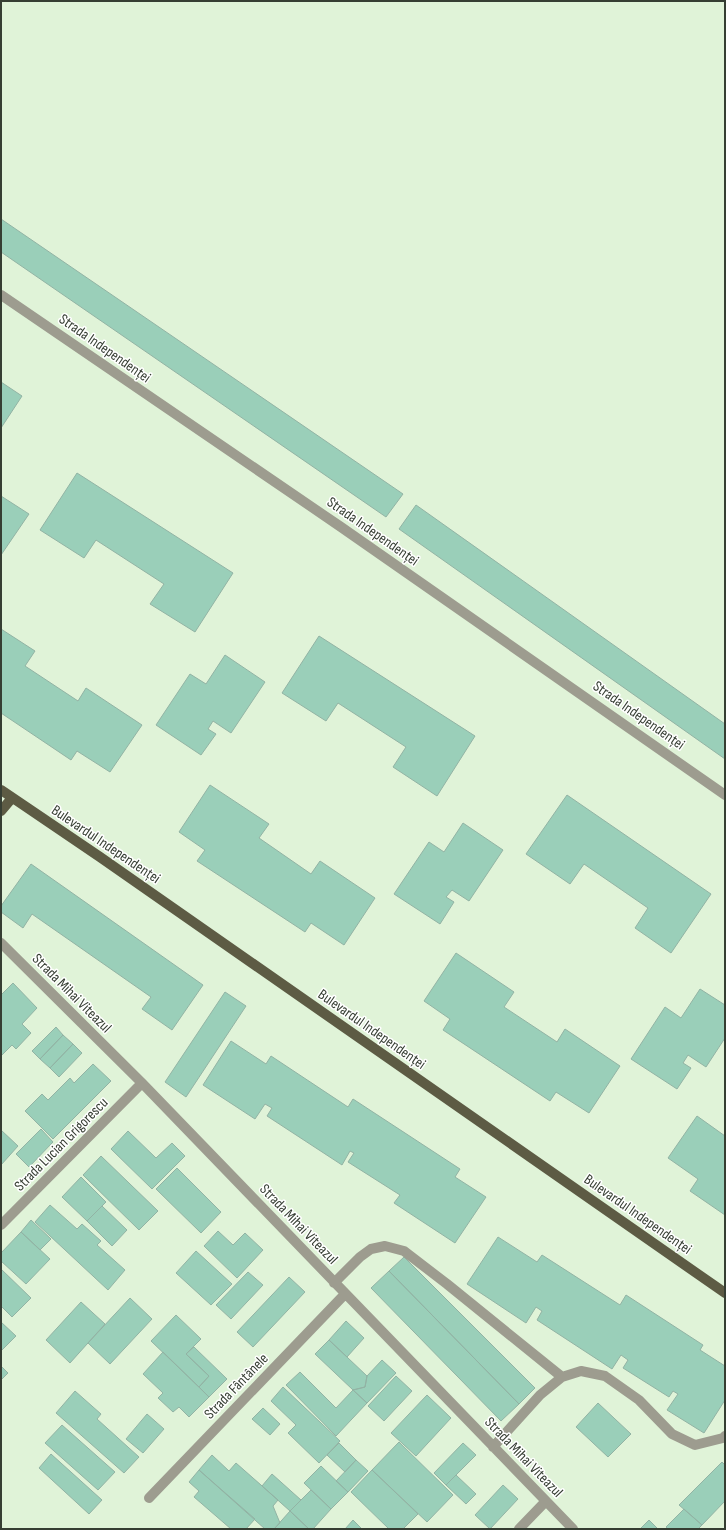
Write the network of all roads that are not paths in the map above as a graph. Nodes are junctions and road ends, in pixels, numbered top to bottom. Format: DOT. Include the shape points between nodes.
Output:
graph roads {
  1 [pos="1,295"];
  2 [pos="1,790"];
  3 [pos="725,794"];
  4 [pos="12,798"];
  5 [pos="1,811"];
  6 [pos="1,943"];
  7 [pos="142,1083"];
  8 [pos="1,1225"];
  9 [pos="334,1283"];
  10 [pos="725,1293"];
  11 [pos="345,1294"];
  12 [pos="562,1377"];
  13 [pos="725,1436"];
  14 [pos="493,1446"];
  15 [pos="149,1498"];
  16 [pos="546,1501"];
  17 [pos="519,1529"];
  18 [pos="573,1529"];
  1 -- 3 [label="street, Strada Independenței"];
  2 -- 4 [label="main road, Bulevardul Independenței"];
  4 -- 5 [label="main road"];
  4 -- 10 [label="main road, Bulevardul Independenței"];
  6 -- 7 [label="street, Strada Mihai Viteazul"];
  7 -- 8 [label="street, Strada Lucian Grigorescu"];
  7 -- 9 [label="street, Strada Mihai Viteazul"];
  9 -- 11 [label="street, Strada Mihai Viteazul"];
  9 -- 12 [label="street" via="371,1249 385,1246 404,1251"];
  11 -- 14 [label="street, Strada Mihai Viteazul"];
  11 -- 15 [label="street, Strada Fântânele"];
  12 -- 13 [label="street" via="581,1371 605,1376 639,1400 672,1434 695,1445"];
  12 -- 14 [label="street" via="540,1395"];
  14 -- 16 [label="street, Strada Mihai Viteazul"];
  16 -- 17 [label="street"];
  16 -- 18 [label="street, Strada Mihai Viteazul"];
}
